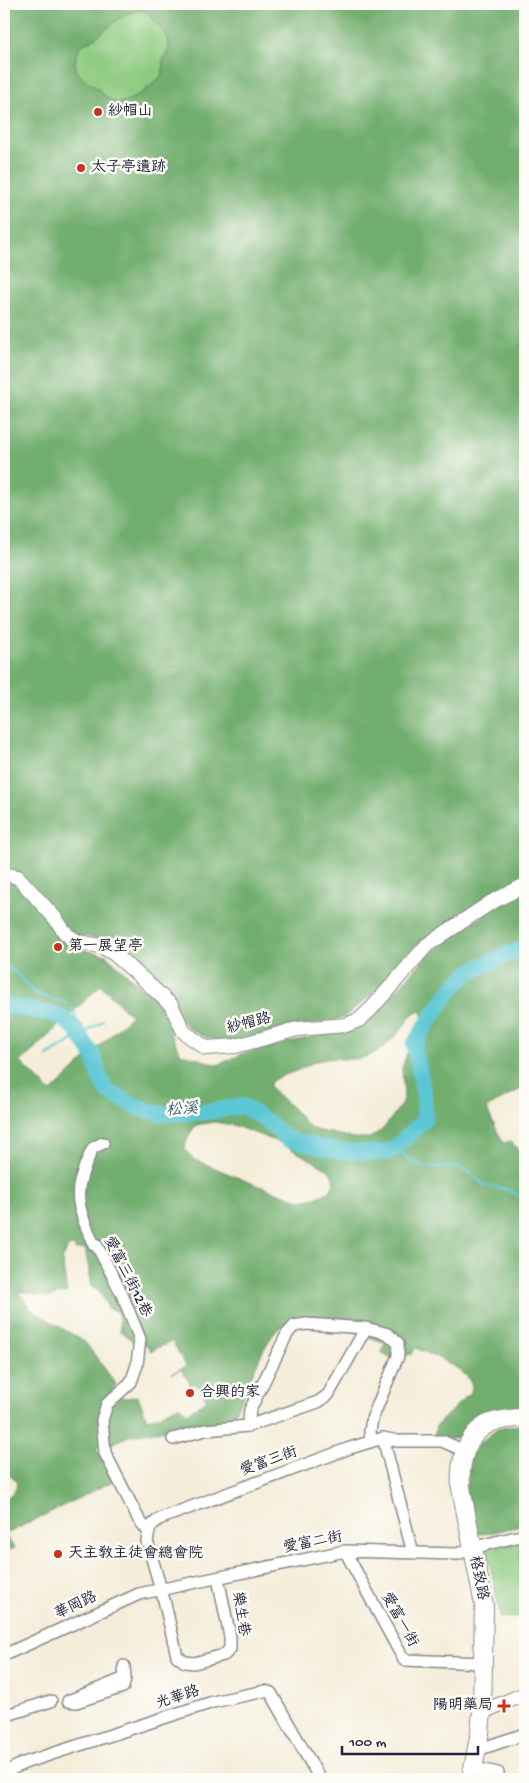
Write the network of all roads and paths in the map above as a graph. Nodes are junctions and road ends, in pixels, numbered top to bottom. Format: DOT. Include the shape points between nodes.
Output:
graph roads {
  1 [pos="4,874"];
  2 [pos="525,885"];
  3 [pos="103,1144"];
  4 [pos="366,1328"];
  5 [pos="525,1417"];
  6 [pos="248,1426"];
  7 [pos="384,1438"];
  8 [pos="173,1439"];
  9 [pos="371,1441"];
  10 [pos="465,1451"];
  11 [pos="148,1530"];
  12 [pos="525,1535"];
  13 [pos="472,1549"];
  14 [pos="345,1551"];
  15 [pos="413,1553"];
  16 [pos="218,1578"];
  17 [pos="161,1590"];
  18 [pos="4,1655"];
  19 [pos="483,1663"];
  20 [pos="124,1666"];
  21 [pos="125,1678"];
  22 [pos="525,1694"];
  23 [pos="52,1701"];
  24 [pos="482,1712"];
  25 [pos="4,1716"];
  26 [pos="525,1734"];
  27 [pos="477,1750"];
  28 [pos="498,1773"];
  29 [pos="473,1774"];
  30 [pos="4,1776"];
  31 [pos="320,1779"];
  1 -- 2 [label="street, 紗帽路" via="18,878 66,934 78,942 101,946 113,953 171,1005 184,1032 206,1048 236,1046 297,1029 346,1025 359,1020 427,945 490,903"];
  3 -- 11 [label="street, 愛富三街12巷" via="93,1148 85,1164 78,1203 94,1245 121,1292 140,1339 131,1382 107,1404 102,1420 105,1453 139,1520"];
  4 -- 6 [label="street" via="328,1395 318,1402"];
  4 -- 6 [label="street" via="294,1326 250,1410"];
  4 -- 9 [label="street" via="388,1334 398,1344 398,1356 372,1419"];
  5 -- 10 [label="main road, 格致路" via="490,1424 480,1430"];
  6 -- 8 [label="street" via="205,1430"];
  7 -- 9 [label="street, 愛富三街"];
  7 -- 10 [label="street, 愛富三街" via="442,1441"];
  7 -- 15 [label="street"];
  9 -- 11 [label="street, 愛富三街" via="159,1519"];
  10 -- 13 [label="main road, 格致路" via="460,1480"];
  11 -- 17 [label="street" via="147,1541"];
  12 -- 13 [label="street, 愛富二街"];
  13 -- 15 [label="street, 愛富二街" via="457,1554"];
  13 -- 19 [label="main road, 格致路" via="484,1606"];
  14 -- 15 [label="street, 愛富二街"];
  14 -- 16 [label="street, 愛富二街"];
  14 -- 19 [label="street, 愛富一街" via="404,1660"];
  16 -- 17 [label="street, 愛富二街"];
  16 -- 17 [label="street, 樂生巷" via="230,1649 224,1655 194,1662 185,1662 177,1656"];
  17 -- 18 [label="street, 華岡路" via="139,1594"];
  19 -- 24 [label="main road, 格致路"];
  20 -- 21 [label="street"];
  22 -- 24 [label="street"];
  23 -- 25 [label="street"];
  24 -- 27 [label="main road, 格致路"];
  26 -- 27 [label="street"];
  27 -- 29 [label="main road, 格致路"];
  28 -- 29 [label="street"];
  30 -- 31 [label="street, 光華路" via="24,1763 213,1702 265,1691 271,1693"];
}
